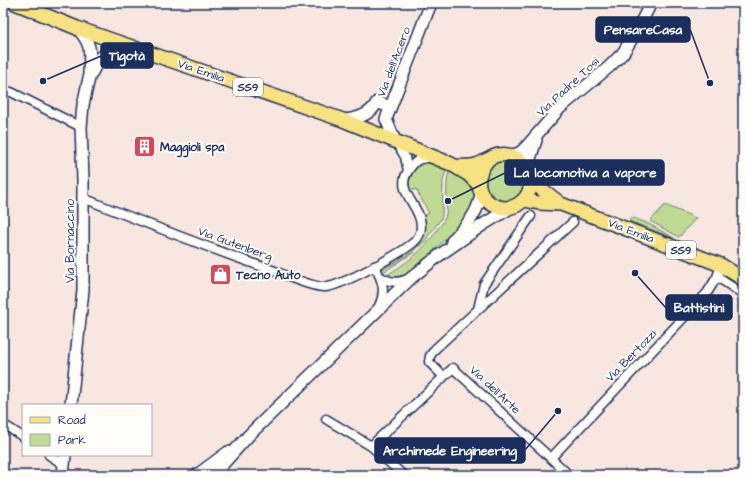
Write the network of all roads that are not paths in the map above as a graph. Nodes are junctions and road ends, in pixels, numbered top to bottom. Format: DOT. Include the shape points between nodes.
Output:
graph roads {
  1 [pos="15,3"];
  2 [pos="431,3"];
  3 [pos="646,3"];
  4 [pos="651,3"];
  5 [pos="644,16"];
  6 [pos="77,28"];
  7 [pos="123,43"];
  8 [pos="89,78"];
  9 [pos="3,91"];
  10 [pos="390,107"];
  11 [pos="343,120"];
  12 [pos="81,127"];
  13 [pos="536,137"];
  14 [pos="396,141"];
  15 [pos="511,156"];
  16 [pos="434,158"];
  17 [pos="487,161"];
  18 [pos="454,166"];
  19 [pos="527,168"];
  20 [pos="408,171"];
  21 [pos="531,181"];
  22 [pos="479,189"];
  23 [pos="83,198"];
  24 [pos="524,200"];
  25 [pos="561,204"];
  26 [pos="512,207"];
  27 [pos="531,216"];
  28 [pos="573,222"];
  29 [pos="441,254"];
  30 [pos="374,266"];
  31 [pos="719,271"];
  32 [pos="381,277"];
  33 [pos="411,278"];
  34 [pos="743,279"];
  35 [pos="743,294"];
  36 [pos="478,309"];
  37 [pos="377,310"];
  38 [pos="443,376"];
  39 [pos="71,404"];
  40 [pos="326,419"];
  41 [pos="3,424"];
  42 [pos="249,435"];
  43 [pos="22,436"];
  44 [pos="371,446"];
  45 [pos="50,456"];
  46 [pos="551,458"];
  47 [pos="226,462"];
  48 [pos="64,465"];
  49 [pos="198,475"];
  50 [pos="213,475"];
  51 [pos="222,475"];
  52 [pos="403,475"];
  53 [pos="569,475"];
  1 -- 6 [label="main road, Via Emilia / SS9"];
  2 -- 10 [label="main road, Via dell'Acero"];
  3 -- 5 [label="main road, Via Padre Tosi"];
  4 -- 5 [label="main road, Via Padre Tosi"];
  5 -- 13 [label="main road, Via Padre Tosi" via="623,53 560,108"];
  6 -- 7 [label="main road, Via Emilia / SS9"];
  6 -- 8 [label="main road, Via Bornaccino" via="90,46"];
  7 -- 8 [label="main road, Via Bornaccino" via="103,54"];
  7 -- 11 [label="main road, Via Emilia / SS9"];
  8 -- 12 [label="main road, Via Bornaccino"];
  9 -- 12 [label="street"];
  10 -- 11 [label="main road, Via dell'Acero" via="377,102 368,113 353,120"];
  10 -- 14 [label="main road, Via dell'Acero" via="386,119"];
  11 -- 14 [label="main road, Via Emilia / SS9"];
  12 -- 23 [label="main road, Via Bornaccino"];
  13 -- 15 [label="main road, Via Padre Tosi" via="526,148"];
  13 -- 19 [label="main road, Via Padre Tosi"];
  14 -- 16 [label="main road, Via Emilia / SS9"];
  14 -- 20 [label="street, Via Gutenberg" via="405,157"];
  15 -- 17 [label="main road, Via Emilia / SS9" via="498,155"];
  15 -- 19 [label="main road" via="520,160"];
  16 -- 18 [label="main road, Via Emilia / SS9"];
  16 -- 20 [label="street" via="420,158"];
  17 -- 18 [label="main road, Via Emilia / SS9" via="474,166"];
  17 -- 22 [label="main road" via="479,176"];
  18 -- 22 [label="main road, Via Emilia / SS9" via="468,175"];
  19 -- 21 [label="main road"];
  20 -- 30 [label="street, Via Gutenberg" via="403,183 420,218 420,234 416,241"];
  21 -- 24 [label="main road"];
  21 -- 25 [label="main road, Via Emilia / SS9"];
  22 -- 26 [label="main road, Via Emilia / SS9" via="486,200 494,206"];
  22 -- 29 [label="main road" via="479,203 473,218"];
  23 -- 30 [label="street, Via Gutenberg" via="317,286 334,286"];
  23 -- 39 [label="main road, Via Bornaccino" via="83,290"];
  24 -- 25 [label="main road, Via Emilia / SS9"];
  24 -- 26 [label="main road"];
  25 -- 31 [label="main road, Via Emilia / SS9"];
  26 -- 29 [label="main road"];
  27 -- 36 [label="street" via="484,284"];
  28 -- 36 [label="street"];
  29 -- 33 [label="main road"];
  30 -- 32 [label="street"];
  31 -- 34 [label="main road, Via Emilia / SS9"];
  31 -- 35 [label="street"];
  31 -- 46 [label="street, Via Bertozzi" via="710,289"];
  32 -- 33 [label="street" via="395,283"];
  32 -- 37 [label="street" via="384,291"];
  33 -- 37 [label="main road"];
  36 -- 38 [label="street" via="430,356 429,362"];
  37 -- 42 [label="main road"];
  38 -- 44 [label="street"];
  38 -- 46 [label="street, Via dell'Arte" via="453,368"];
  40 -- 44 [label="street"];
  41 -- 43 [label="street"];
  42 -- 47 [label="main road"];
  42 -- 49 [label="main road"];
  44 -- 52 [label="street"];
  45 -- 48 [label="street"];
  46 -- 53 [label="street, Via dell'Arte"];
  47 -- 50 [label="main road"];
  47 -- 51 [label="street"];
}
